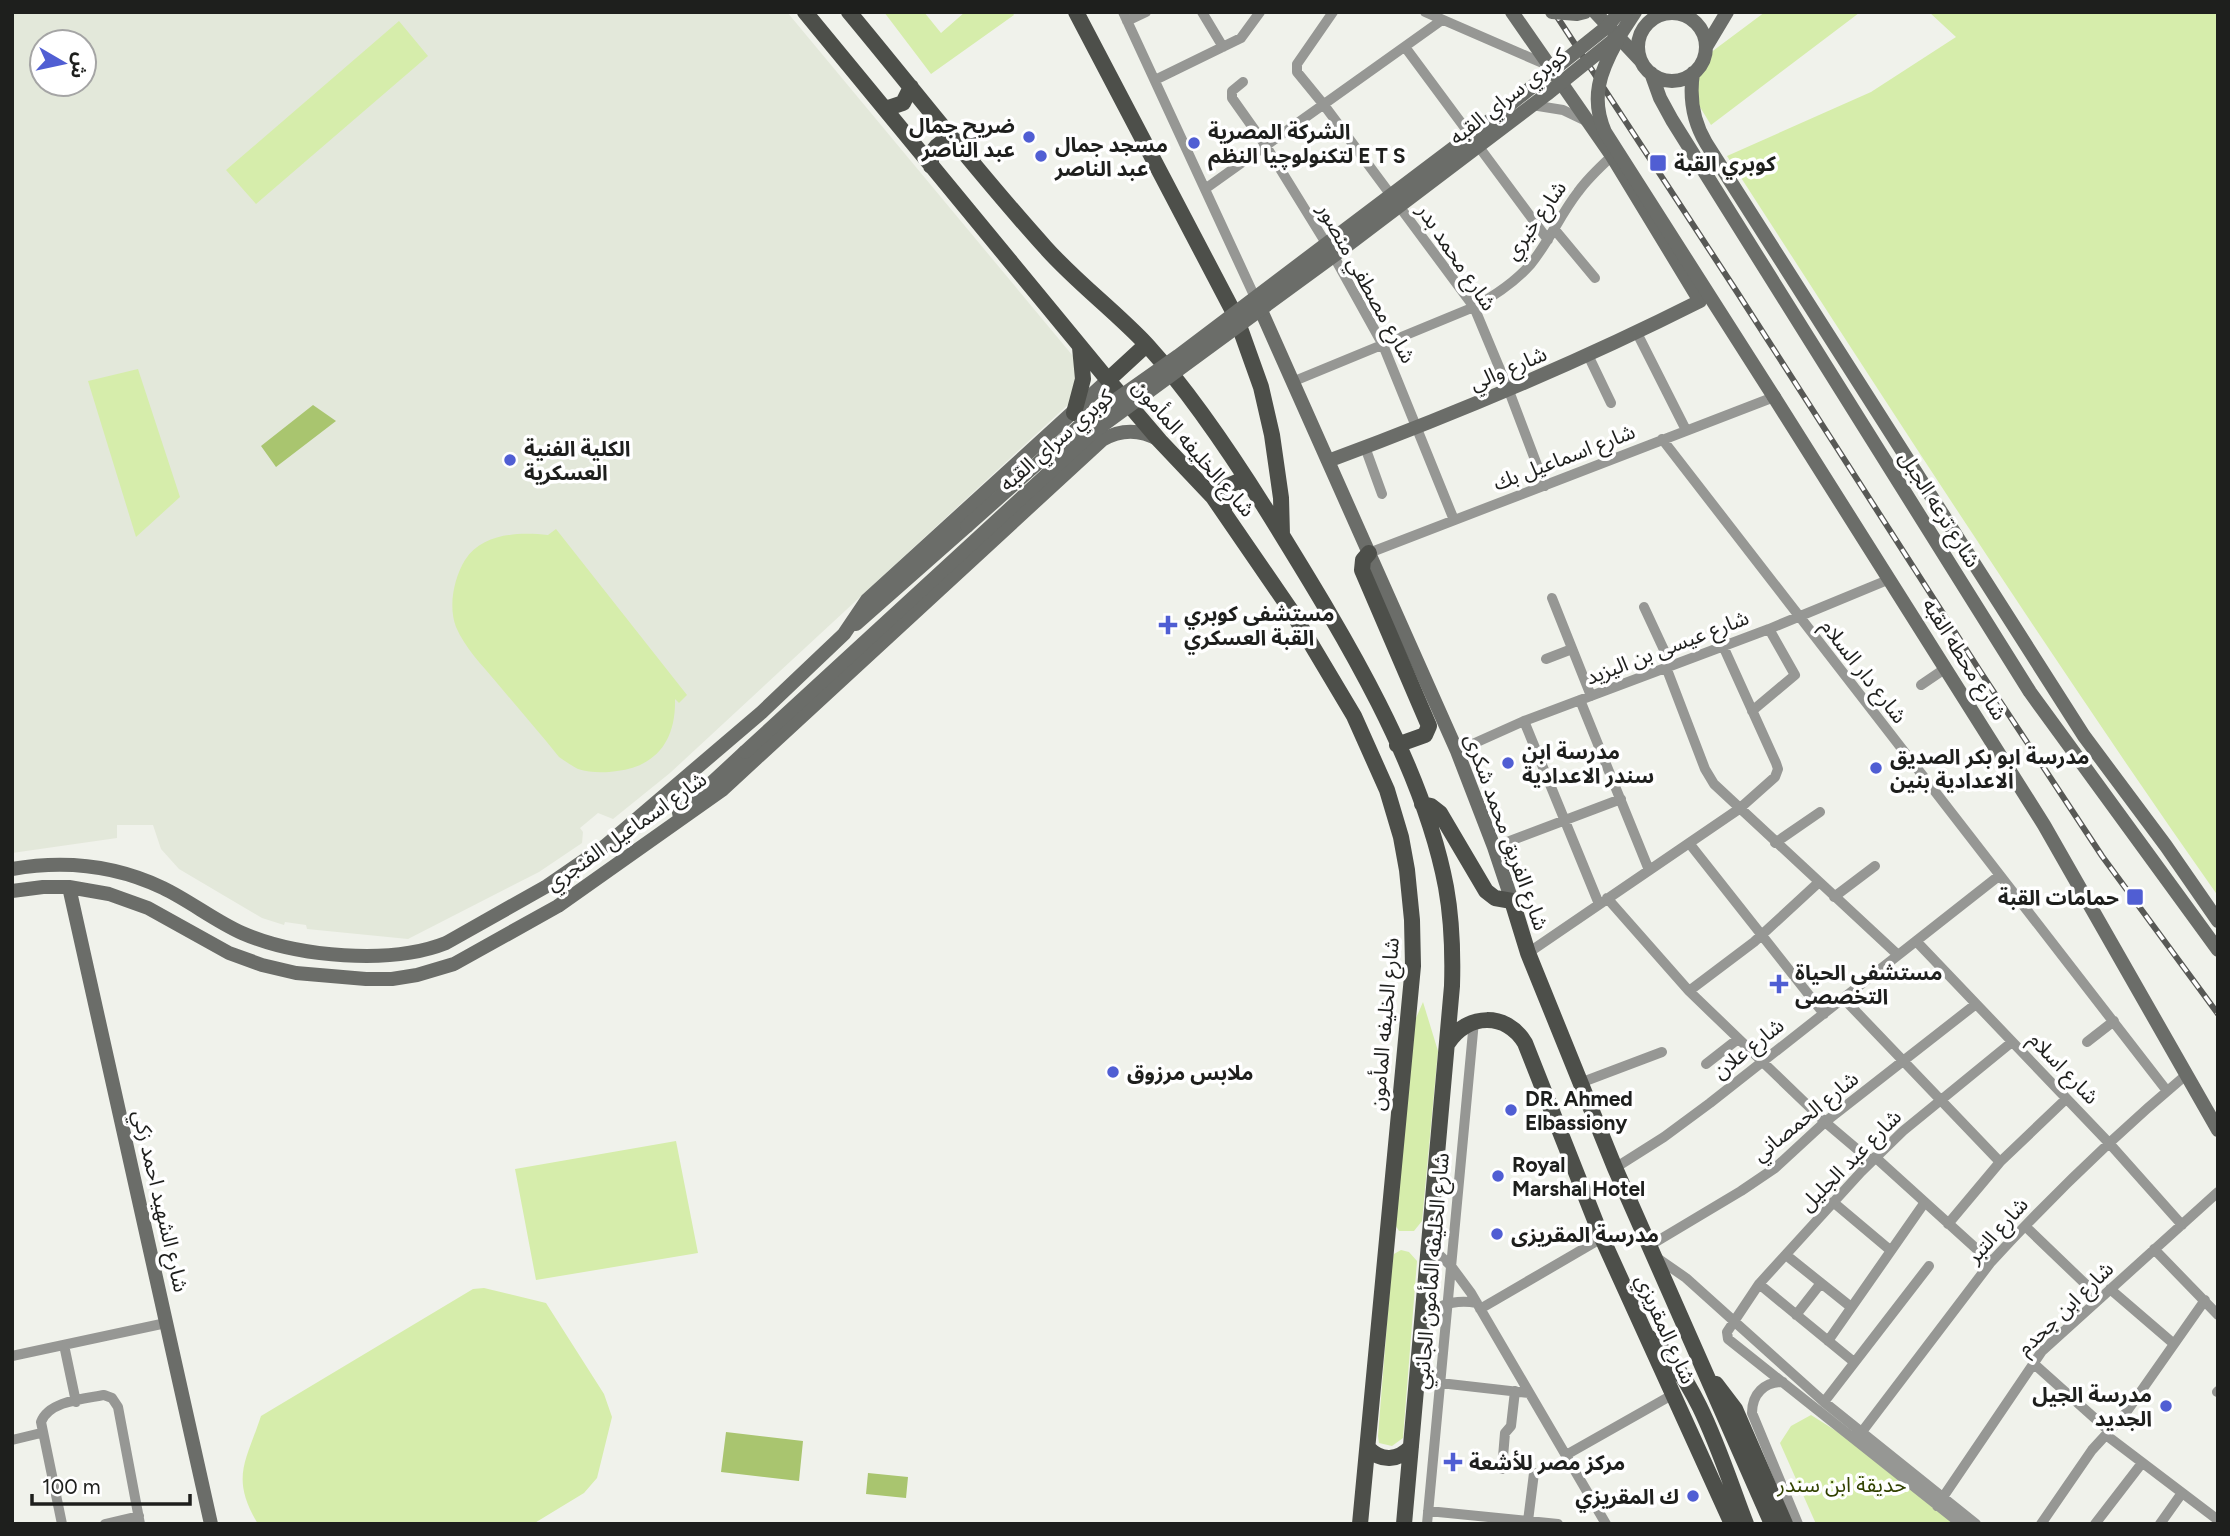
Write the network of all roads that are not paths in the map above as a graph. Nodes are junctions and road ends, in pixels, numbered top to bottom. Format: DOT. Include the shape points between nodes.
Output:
graph roads {
  1 [pos="805,12"];
  2 [pos="849,12"];
  3 [pos="1076,12"];
  4 [pos="1146,12"];
  5 [pos="1202,12"];
  6 [pos="1260,12"];
  7 [pos="1333,12"];
  8 [pos="1425,12"];
  9 [pos="1512,12"];
  10 [pos="1552,12"];
  11 [pos="1585,12"];
  12 [pos="1595,12"];
  13 [pos="1619,12"];
  14 [pos="1629,12"];
  15 [pos="1635,12"];
  16 [pos="1727,12"];
  17 [pos="1665,13"];
  18 [pos="1125,17"];
  19 [pos="1443,20"];
  20 [pos="1646,26"];
  21 [pos="1620,35"];
  22 [pos="1223,47"];
  23 [pos="1405,47"];
  24 [pos="1706,47"];
  25 [pos="1646,67"];
  26 [pos="1549,69"];
  27 [pos="1693,74"];
  28 [pos="1155,80"];
  29 [pos="1243,82"];
  30 [pos="911,87"];
  31 [pos="1324,104"];
  32 [pos="1532,105"];
  33 [pos="885,109"];
  34 [pos="1591,125"];
  35 [pos="956,141"];
  36 [pos="1477,145"];
  37 [pos="1266,146"];
  38 [pos="1612,156"];
  39 [pos="931,166"];
  40 [pos="1205,189"];
  41 [pos="1399,205"];
  42 [pos="1756,222"];
  43 [pos="1555,230"];
  44 [pos="1742,231"];
  45 [pos="1548,240"];
  46 [pos="1332,253"];
  47 [pos="1595,278"];
  48 [pos="1259,306"];
  49 [pos="1474,307"];
  50 [pos="1637,333"];
  51 [pos="1079,345"];
  52 [pos="1146,345"];
  53 [pos="1384,345"];
  54 [pos="1588,355"];
  55 [pos="1108,380"];
  56 [pos="1292,382"];
  57 [pos="1509,391"];
  58 [pos="1774,397"];
  59 [pos="1611,403"];
  60 [pos="1074,413"];
  61 [pos="1418,429"];
  62 [pos="1056,430"];
  63 [pos="1686,430"];
  64 [pos="1662,439"];
  65 [pos="1160,441"];
  66 [pos="1365,447"];
  67 [pos="1082,456"];
  68 [pos="1328,461"];
  69 [pos="1251,486"];
  70 [pos="1545,486"];
  71 [pos="1382,494"];
  72 [pos="1225,512"];
  73 [pos="1454,520"];
  74 [pos="1282,536"];
  75 [pos="1960,540"];
  76 [pos="1941,551"];
  77 [pos="1369,553"];
  78 [pos="913,573"];
  79 [pos="1890,579"];
  80 [pos="933,596"];
  81 [pos="1552,598"];
  82 [pos="1644,607"];
  83 [pos="1798,617"];
  84 [pos="1769,629"];
  85 [pos="844,634"];
  86 [pos="1723,646"];
  87 [pos="1572,649"];
  88 [pos="1546,659"];
  89 [pos="1669,666"];
  90 [pos="1946,668"];
  91 [pos="1921,685"];
  92 [pos="1585,698"];
  93 [pos="1752,711"];
  94 [pos="1524,721"];
  95 [pos="1397,745"];
  96 [pos="1457,751"];
  97 [pos="1621,799"];
  98 [pos="1422,804"];
  99 [pos="1739,809"];
  100 [pos="1820,813"];
  101 [pos="1564,820"];
  102 [pos="664,830"];
  103 [pos="2155,831"];
  104 [pos="1689,843"];
  105 [pos="1775,843"];
  106 [pos="2141,843"];
  107 [pos="1494,847"];
  108 [pos="1875,866"];
  109 [pos="12,869"];
  110 [pos="1648,870"];
  111 [pos="2000,876"];
  112 [pos="1818,883"];
  113 [pos="69,887"];
  114 [pos="12,891"];
  115 [pos="1834,897"];
  116 [pos="1512,901"];
  117 [pos="1603,901"];
  118 [pos="2218,921"];
  119 [pos="1762,936"];
  120 [pos="1916,941"];
  121 [pos="2218,950"];
  122 [pos="1528,953"];
  123 [pos="1898,955"];
  124 [pos="1689,991"];
  125 [pos="1844,999"];
  126 [pos="1976,1004"];
  127 [pos="1824,1014"];
  128 [pos="1474,1021"];
  129 [pos="2114,1021"];
  130 [pos="1738,1039"];
  131 [pos="2012,1042"];
  132 [pos="2087,1042"];
  133 [pos="1448,1043"];
  134 [pos="1662,1052"];
  135 [pos="1762,1061"];
  136 [pos="1903,1062"];
  137 [pos="1706,1064"];
  138 [pos="2186,1075"];
  139 [pos="1580,1083"];
  140 [pos="2167,1091"];
  141 [pos="2066,1099"];
  142 [pos="1941,1100"];
  143 [pos="1825,1122"];
  144 [pos="2218,1130"];
  145 [pos="2109,1143"];
  146 [pos="1873,1159"];
  147 [pos="2000,1162"];
  148 [pos="1615,1168"];
  149 [pos="2218,1192"];
  150 [pos="1833,1202"];
  151 [pos="1925,1202"];
  152 [pos="1948,1224"];
  153 [pos="2182,1225"];
  154 [pos="2025,1226"];
  155 [pos="1602,1238"];
  156 [pos="1429,1245"];
  157 [pos="2154,1249"];
  158 [pos="1651,1250"];
  159 [pos="1890,1250"];
  160 [pos="1786,1255"];
  161 [pos="1991,1262"];
  162 [pos="1451,1266"];
  163 [pos="1929,1266"];
  164 [pos="1821,1283"];
  165 [pos="1759,1284"];
  166 [pos="2110,1289"];
  167 [pos="2100,1298"];
  168 [pos="2204,1300"];
  169 [pos="1448,1303"];
  170 [pos="1479,1306"];
  171 [pos="1852,1307"];
  172 [pos="1796,1315"];
  173 [pos="2218,1315"];
  174 [pos="1422,1318"];
  175 [pos="1733,1322"];
  176 [pos="166,1323"];
  177 [pos="1645,1335"];
  178 [pos="1828,1340"];
  179 [pos="2174,1344"];
  180 [pos="64,1345"];
  181 [pos="12,1356"];
  182 [pos="1854,1363"];
  183 [pos="2033,1363"];
  184 [pos="1706,1375"];
  185 [pos="1440,1382"];
  186 [pos="1783,1382"];
  187 [pos="1515,1391"];
  188 [pos="1529,1393"];
  189 [pos="1672,1395"];
  190 [pos="76,1402"];
  191 [pos="1824,1402"];
  192 [pos="41,1433"];
  193 [pos="1861,1433"];
  194 [pos="2107,1433"];
  195 [pos="12,1440"];
  196 [pos="1410,1447"];
  197 [pos="1368,1448"];
  198 [pos="1566,1455"];
  199 [pos="2142,1463"];
  200 [pos="1502,1469"];
  201 [pos="1534,1473"];
  202 [pos="2182,1493"];
  203 [pos="1940,1501"];
  204 [pos="1429,1511"];
  205 [pos="139,1520"];
  206 [pos="1528,1521"];
  207 [pos="2218,1521"];
  208 [pos="62,1524"];
  209 [pos="106,1524"];
  210 [pos="211,1524"];
  211 [pos="1360,1524"];
  212 [pos="1404,1524"];
  213 [pos="1427,1524"];
  214 [pos="1558,1524"];
  215 [pos="1606,1524"];
  216 [pos="1732,1524"];
  217 [pos="1746,1524"];
  218 [pos="1772,1524"];
  219 [pos="1785,1524"];
  220 [pos="1798,1524"];
  221 [pos="1961,1524"];
  222 [pos="1976,1524"];
  223 [pos="2041,1524"];
  224 [pos="2095,1524"];
  225 [pos="2160,1524"];
  1 -- 33 [label="main road, شارع الخليفه المأمون"];
  2 -- 30 [label="main road, شارع الخليفه المأمون"];
  3 -- 74 [label="main road" via="1236,317 1272,435 1282,498"];
  4 -- 18 [label="street"];
  5 -- 22 [label="street"];
  6 -- 22 [label="street" via="1245,34"];
  7 -- 31 [label="street, شارع محمد بدر" via="1295,66"];
  8 -- 19 [label="street"];
  9 -- 26 [label="main road"];
  10 -- 11 [label="main road, bridge"];
  12 -- 25 [label="main road"];
  13 -- 78 [label="main road, كوبري سراي القبه, bridge" via="1608,26 1493,118 1083,423"];
  14 -- 20 [label="main road"];
  15 -- 21 [label="main road, كوبري سراي القبه, bridge"];
  16 -- 24 [label="main road"];
  17 -- 20 [label="main road"];
  17 -- 24 [label="main road" via="1693,20"];
  18 -- 28 [label="street"];
  19 -- 23 [label="street"];
  19 -- 26 [label="street"];
  20 -- 25 [label="main road" via="1639,39"];
  21 -- 58 [label="main road, شارع محطه القبه, bridge" via="1598,84 1600,121"];
  21 -- 102 [label="main road, كوبري سراي القبه, bridge" via="1336,254 1092,433 703,789"];
  22 -- 28 [label="street"];
  23 -- 31 [label="street"];
  23 -- 36 [label="street"];
  24 -- 27 [label="main road"];
  25 -- 27 [label="main road" via="1657,78 1672,81"];
  25 -- 44 [label="main road, شارع ترعه الجبل" via="1672,121"];
  26 -- 32 [label="street" via="1547,87"];
  26 -- 34 [label="main road"];
  27 -- 42 [label="main road, شارع ترعه الجبل" via="1691,101 1697,127"];
  28 -- 40 [label="street"];
  29 -- 37 [label="street, شارع مصطفي منصور" via="1231,97"];
  30 -- 33 [label="main road" via="903,103"];
  30 -- 35 [label="main road, شارع الخليفه المأمون"];
  31 -- 37 [label="street"];
  31 -- 41 [label="street, شارع محمد بدر"];
  32 -- 34 [label="street" via="1563,110"];
  32 -- 36 [label="street"];
  33 -- 39 [label="main road, شارع الخليفه المأمون"];
  34 -- 38 [label="main road"];
  35 -- 39 [label="main road" via="936,146"];
  35 -- 52 [label="main road, شارع الخليفه المأمون" via="1048,251"];
  36 -- 41 [label="street"];
  36 -- 45 [label="street"];
  37 -- 40 [label="street"];
  37 -- 46 [label="street, شارع مصطفي منصور"];
  38 -- 43 [label="street, شارع خيري" via="1576,193"];
  38 -- 50 [label="main road, شارع والي" via="1700,301"];
  39 -- 51 [label="main road, شارع الخليفه المأمون"];
  40 -- 48 [label="street"];
  41 -- 46 [label="street"];
  41 -- 49 [label="street, شارع محمد بدر"];
  42 -- 44 [label="main road"];
  42 -- 75 [label="main road, شارع ترعه الجبل"];
  43 -- 45 [label="street, شارع خيري"];
  43 -- 47 [label="street"];
  44 -- 76 [label="main road, شارع ترعه الجبل"];
  45 -- 49 [label="street, شارع خيري" via="1513,282"];
  46 -- 48 [label="street"];
  46 -- 53 [label="street, شارع مصطفي منصور"];
  48 -- 56 [label="main road, شارع الفريق محمد شكرى"];
  49 -- 53 [label="street, شارع خيري"];
  49 -- 57 [label="street, شارع محمد بدر"];
  50 -- 54 [label="main road, شارع والي"];
  50 -- 63 [label="street"];
  51 -- 55 [label="main road, شارع الخليفه المأمون"];
  51 -- 60 [label="main road" via="1083,379"];
  52 -- 55 [label="main road"];
  52 -- 69 [label="main road, شارع الخليفه المأمون"];
  53 -- 56 [label="street, شارع خيري"];
  53 -- 61 [label="street, شارع مصطفي منصور"];
  54 -- 57 [label="main road, شارع والي"];
  54 -- 59 [label="street"];
  55 -- 60 [label="main road, شارع اسماعيل الفنجري"];
  55 -- 65 [label="main road, شارع الخليفه المأمون"];
  56 -- 68 [label="main road, شارع الفريق محمد شكرى"];
  57 -- 61 [label="main road, شارع والي"];
  57 -- 70 [label="street, شارع محمد بدر"];
  58 -- 63 [label="street, شارع اسماعيل بك"];
  58 -- 79 [label="main road, شارع محطه القبه"];
  60 -- 62 [label="main road, شارع اسماعيل الفنجري"];
  61 -- 66 [label="main road, شارع والي"];
  61 -- 73 [label="street, شارع مصطفي منصور"];
  62 -- 67 [label="main road" via="1076,437"];
  62 -- 85 [label="main road, شارع اسماعيل الفنجري" via="867,600"];
  63 -- 64 [label="street, شارع اسماعيل بك"];
  64 -- 70 [label="street, شارع اسماعيل بك"];
  64 -- 83 [label="street, شارع دار السلام"];
  65 -- 67 [label="main road, شارع اسماعيل الفنجري" via="1141,432 1121,432"];
  65 -- 72 [label="main road, شارع الخليفه المأمون"];
  66 -- 68 [label="main road, شارع والي"];
  66 -- 71 [label="street"];
  67 -- 80 [label="main road, شارع اسماعيل الفنجري"];
  68 -- 77 [label="main road, شارع الفريق محمد شكرى"];
  69 -- 72 [label="main road" via="1239,481 1225,487 1221,497"];
  69 -- 74 [label="main road, شارع الخليفه المأمون"];
  70 -- 73 [label="street, شارع اسماعيل بك"];
  72 -- 197 [label="main road, شارع الخليفه المأمون" via="1358,723 1387,790 1407,870 1413,966"];
  73 -- 77 [label="street, شارع اسماعيل بك"];
  74 -- 95 [label="main road, شارع الخليفه المأمون" via="1350,650"];
  75 -- 76 [label="main road"];
  75 -- 103 [label="main road, شارع ترعه الجبل" via="2084,736"];
  76 -- 106 [label="main road, شارع ترعه الجبل" via="2030,692"];
  77 -- 95 [label="main road" via="1362,570 1429,726 1425,736"];
  77 -- 96 [label="main road, شارع الفريق محمد شكرى"];
  78 -- 80 [label="main road" via="918,589"];
  78 -- 85 [label="main road, كوبري سراي القبه"];
  79 -- 83 [label="street, شارع عيسى بن اليزيد"];
  79 -- 90 [label="main road, شارع محطه القبه"];
  80 -- 102 [label="main road, شارع اسماعيل الفنجري" via="722,790"];
  81 -- 87 [label="street"];
  82 -- 89 [label="street"];
  83 -- 84 [label="street, شارع عيسى بن اليزيد"];
  83 -- 111 [label="street, شارع دار السلام"];
  84 -- 86 [label="street, شارع عيسى بن اليزيد"];
  84 -- 93 [label="street" via="1795,675"];
  85 -- 109 [label="main road, شارع اسماعيل الفنجري" via="605,846 547,886 457,938 425,950 379,955 289,947 239,931 163,888 119,872 63,864"];
  86 -- 89 [label="street, شارع عيسى بن اليزيد"];
  86 -- 93 [label="street"];
  87 -- 88 [label="street"];
  87 -- 92 [label="street"];
  89 -- 92 [label="street, شارع عيسى بن اليزيد"];
  89 -- 99 [label="street" via="1705,769 1714,785"];
  90 -- 91 [label="street"];
  90 -- 138 [label="main road, شارع محطه القبه" via="2044,825"];
  92 -- 94 [label="street, شارع عيسى بن اليزيد"];
  92 -- 97 [label="street"];
  93 -- 99 [label="street" via="1778,769"];
  94 -- 96 [label="street, شارع عيسى بن اليزيد"];
  94 -- 101 [label="street"];
  95 -- 98 [label="main road, شارع الخليفه المأمون"];
  96 -- 107 [label="main road, شارع الفريق محمد شكرى"];
  97 -- 101 [label="street"];
  97 -- 110 [label="street"];
  98 -- 116 [label="main road" via="1440,813 1486,891"];
  98 -- 133 [label="main road, شارع الخليفه المأمون" via="1442,866 1450,910 1453,962"];
  99 -- 104 [label="street"];
  99 -- 105 [label="street"];
  100 -- 105 [label="street"];
  101 -- 107 [label="street"];
  101 -- 117 [label="street"];
  102 -- 113 [label="main road, شارع اسماعيل الفنجري" via="558,906 477,953 442,968 392,979 319,976 262,965 229,953 135,903"];
  103 -- 106 [label="main road"];
  103 -- 118 [label="main road, شارع ترعه الجبل"];
  104 -- 110 [label="street"];
  104 -- 119 [label="street"];
  105 -- 112 [label="street"];
  106 -- 121 [label="main road, شارع ترعه الجبل"];
  107 -- 116 [label="main road, شارع الفريق محمد شكرى"];
  108 -- 115 [label="street"];
  110 -- 117 [label="street"];
  111 -- 120 [label="street, شارع علان"];
  111 -- 129 [label="street, شارع دار السلام"];
  112 -- 115 [label="street"];
  112 -- 119 [label="street"];
  113 -- 114 [label="main road, شارع اسماعيل الفنجري"];
  113 -- 176 [label="main road, شارع الشهيد احمد زكي"];
  115 -- 123 [label="street"];
  116 -- 122 [label="main road, شارع الفريق محمد شكرى"];
  117 -- 122 [label="street"];
  117 -- 124 [label="street"];
  119 -- 124 [label="street"];
  119 -- 127 [label="street"];
  120 -- 123 [label="street, شارع علان"];
  120 -- 126 [label="street, شارع اسلام"];
  122 -- 139 [label="main road, شارع الفريق محمد شكرى"];
  123 -- 125 [label="street, شارع علان"];
  124 -- 130 [label="street"];
  125 -- 127 [label="street, شارع علان"];
  125 -- 136 [label="street"];
  126 -- 131 [label="street, شارع اسلام"];
  126 -- 136 [label="street, شارع الحمصاني"];
  127 -- 135 [label="street, شارع علان"];
  128 -- 133 [label="main road"];
  128 -- 155 [label="main road, شارع المقريزي" via="1500,1021 1525,1043"];
  128 -- 162 [label="street, شارع الخليفه المأمون الجانبي"];
  129 -- 132 [label="street"];
  129 -- 140 [label="street, شارع دار السلام"];
  130 -- 135 [label="street"];
  130 -- 137 [label="street"];
  131 -- 141 [label="street, شارع اسلام"];
  131 -- 142 [label="street, شارع عبد الجليل"];
  133 -- 156 [label="main road, شارع الخليفه المأمون"];
  134 -- 139 [label="street"];
  135 -- 143 [label="street"];
  135 -- 148 [label="street, شارع علان" via="1664,1137"];
  136 -- 142 [label="street"];
  136 -- 143 [label="street, شارع الحمصاني"];
  138 -- 140 [label="street, شارع التبر"];
  138 -- 144 [label="main road, شارع محطه القبه"];
  139 -- 148 [label="main road, شارع الفريق محمد شكرى"];
  140 -- 145 [label="street, شارع التبر"];
  141 -- 145 [label="street, شارع اسلام"];
  141 -- 147 [label="street"];
  142 -- 146 [label="street, شارع عبد الجليل"];
  142 -- 147 [label="street"];
  143 -- 146 [label="street"];
  143 -- 158 [label="street, شارع الحمصاني" via="1774,1168"];
  145 -- 153 [label="street, شارع اسلام"];
  145 -- 154 [label="street, شارع التبر"];
  146 -- 150 [label="street, شارع عبد الجليل"];
  146 -- 151 [label="street"];
  147 -- 152 [label="street"];
  148 -- 158 [label="main road, شارع الفريق محمد شكرى"];
  149 -- 153 [label="street, شارع ابن جحدم"];
  150 -- 159 [label="street"];
  150 -- 160 [label="street, شارع عبد الجليل"];
  151 -- 152 [label="street"];
  151 -- 159 [label="street"];
  152 -- 161 [label="street"];
  153 -- 157 [label="street, شارع ابن جحدم"];
  154 -- 161 [label="street, شارع التبر"];
  154 -- 167 [label="street"];
  155 -- 170 [label="street"];
  155 -- 177 [label="main road, شارع المقريزي"];
  156 -- 162 [label="street"];
  156 -- 174 [label="main road, شارع الخليفه المأمون"];
  157 -- 166 [label="street, شارع ابن جحدم"];
  157 -- 168 [label="street"];
  158 -- 175 [label="street"];
  158 -- 184 [label="main road, شارع الفريق محمد شكرى"];
  159 -- 171 [label="street"];
  160 -- 164 [label="street"];
  160 -- 165 [label="street, شارع عبد الجليل"];
  161 -- 193 [label="street, شارع التبر"];
  162 -- 169 [label="street, شارع الخليفه المأمون الجانبي"];
  162 -- 170 [label="street"];
  163 -- 182 [label="street"];
  164 -- 171 [label="street"];
  164 -- 172 [label="street"];
  165 -- 172 [label="street"];
  165 -- 175 [label="street, شارع عبد الجليل"];
  166 -- 167 [label="street, شارع ابن جحدم"];
  166 -- 179 [label="street"];
  167 -- 183 [label="street, شارع ابن جحدم"];
  168 -- 173 [label="street"];
  168 -- 179 [label="street"];
  169 -- 170 [label="street"];
  169 -- 174 [label="street"];
  169 -- 185 [label="street, شارع الخليفه المأمون الجانبي"];
  170 -- 188 [label="street"];
  171 -- 178 [label="street"];
  172 -- 178 [label="street"];
  174 -- 196 [label="main road, شارع الخليفه المأمون"];
  175 -- 186 [label="street" via="1727,1329 1728,1339"];
  175 -- 191 [label="street"];
  176 -- 180 [label="street"];
  176 -- 210 [label="main road, شارع الشهيد احمد زكي"];
  177 -- 189 [label="main road, شارع المقريزي"];
  177 -- 217 [label="main road" via="1690,1387"];
  178 -- 182 [label="street"];
  179 -- 194 [label="street"];
  180 -- 181 [label="street"];
  180 -- 190 [label="street"];
  182 -- 191 [label="street"];
  183 -- 194 [label="street"];
  183 -- 203 [label="street, شارع ابن جحدم"];
  184 -- 218 [label="main road, شارع المقريزي"];
  184 -- 219 [label="main road" via="1735,1409"];
  185 -- 187 [label="street"];
  185 -- 204 [label="street, شارع الخليفه المأمون الجانبي"];
  186 -- 203 [label="street"];
  186 -- 220 [label="street" via="1761,1389 1752,1413"];
  187 -- 188 [label="street"];
  187 -- 200 [label="street"];
  188 -- 198 [label="street"];
  189 -- 198 [label="street"];
  189 -- 216 [label="main road, شارع المقريزي"];
  190 -- 192 [label="street" via="50,1409 41,1422"];
  190 -- 205 [label="street" via="104,1395 117,1403"];
  191 -- 193 [label="street"];
  192 -- 195 [label="street"];
  192 -- 208 [label="street"];
  193 -- 203 [label="street"];
  194 -- 199 [label="street"];
  194 -- 223 [label="street"];
  196 -- 197 [label="main road" via="1389,1458"];
  196 -- 212 [label="main road, شارع الخليفه المأمون"];
  197 -- 211 [label="main road, شارع الخليفه المأمون"];
  198 -- 215 [label="street"];
  199 -- 202 [label="street"];
  199 -- 224 [label="street"];
  201 -- 206 [label="street"];
  202 -- 207 [label="street"];
  202 -- 225 [label="street"];
  203 -- 221 [label="street"];
  203 -- 222 [label="street"];
  204 -- 206 [label="street"];
  204 -- 213 [label="street, شارع الخليفه المأمون الجانبي"];
  205 -- 209 [label="street"];
  206 -- 214 [label="street"];
}
